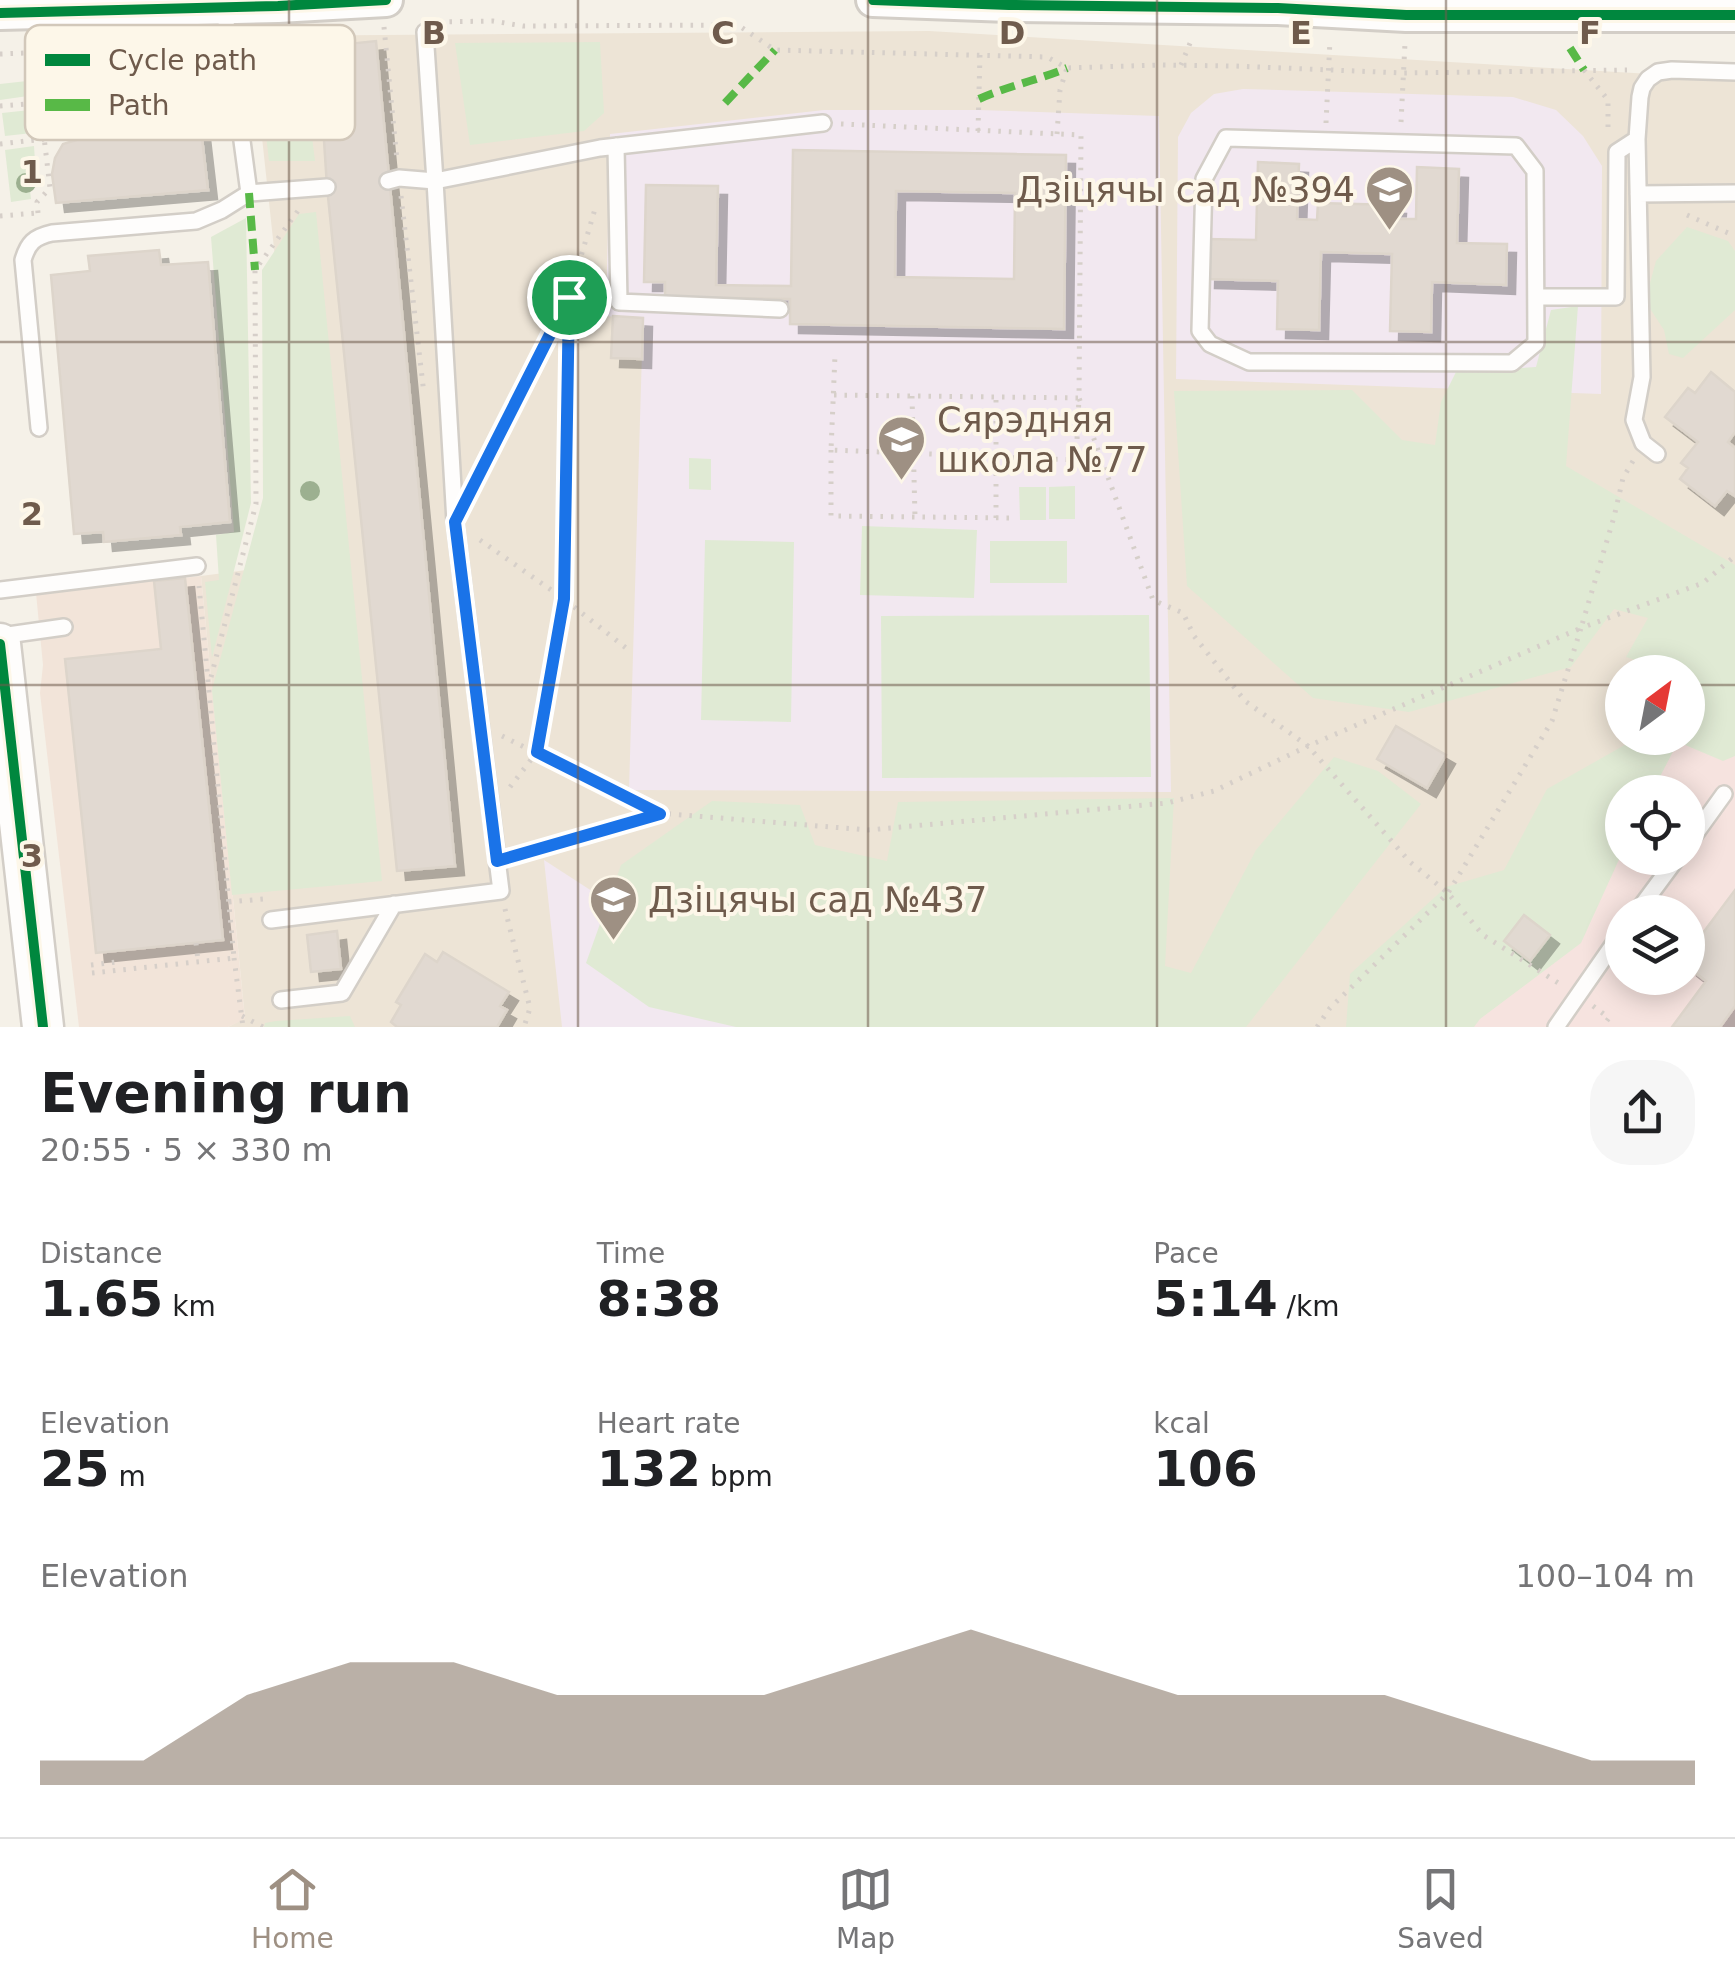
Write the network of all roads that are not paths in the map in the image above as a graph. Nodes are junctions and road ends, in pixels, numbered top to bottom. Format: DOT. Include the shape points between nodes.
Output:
graph roads {
  1 [pos="386,0"];
  2 [pos="872,0"];
  3 [pos="1009,2"];
  4 [pos="278,3"];
  5 [pos="1278,4"];
  6 [pos="1528,7"];
  7 [pos="0,12"];
  8 [pos="1735,15"];
  9 [pos="225,22"];
  10 [pos="225,25"];
  11 [pos="432,27"];
  12 [pos="1735,72"];
  13 [pos="824,123"];
  14 [pos="1637,139"];
  15 [pos="241,140"];
  16 [pos="608,147"];
  17 [pos="388,181"];
  18 [pos="435,181"];
  19 [pos="321,188"];
  20 [pos="248,193"];
  21 [pos="1638,194"];
  22 [pos="1735,194"];
  23 [pos="1536,297"];
  24 [pos="780,309"];
  25 [pos="39,428"];
  26 [pos="1657,454"];
  27 [pos="197,566"];
  28 [pos="0,590"];
  29 [pos="64,626"];
  30 [pos="0,636"];
  31 [pos="0,644"];
  32 [pos="1724,794"];
  33 [pos="1705,820"];
  34 [pos="1665,875"];
  35 [pos="1650,895"];
  36 [pos="394,904"];
  37 [pos="271,920"];
  38 [pos="1605,958"];
  39 [pos="281,1000"];
  40 [pos="43,1027"];
  41 [pos="1556,1027"];
  1 -- 4 [label="street"];
  2 -- 3 [label="street"];
  3 -- 5 [label="street"];
  4 -- 9 [label="street"];
  5 -- 6 [label="street" via="1406,15"];
  6 -- 8 [label="street"];
  7 -- 9 [label="street"];
  9 -- 10 [label="lane"];
  11 -- 18 [label="lane"];
  12 -- 14 [label="lane" via="1658,72 1642,88"];
  13 -- 16 [label="lane"];
  14 -- 21 [label="lane"];
  14 -- 23 [label="lane" via="1617,152 1616,297"];
  15 -- 20 [label="lane"];
  16 -- 18 [label="lane"];
  16 -- 24 [label="lane" via="618,302"];
  17 -- 18 [label="lane"];
  18 -- 36 [label="lane" via="455,522 501,892"];
  19 -- 20 [label="lane"];
  20 -- 25 [label="lane" via="196,221 52,233 28,245 23,260"];
  21 -- 22 [label="lane"];
  21 -- 26 [label="lane" via="1642,377 1634,420 1643,443"];
  23 -- 23 [label="lane" via="1536,343 1512,363 1249,362 1210,344 1200,331 1204,179 1226,138 1516,146 1535,170"];
  27 -- 28 [label="lane"];
  29 -- 30 [label="lane"];
  31 -- 40 [label="street"];
  32 -- 33 [label="lane"];
  34 -- 35 [label="lane"];
  36 -- 37 [label="lane"];
  36 -- 39 [label="lane" via="342,993"];
  38 -- 41 [label="lane"];
}
